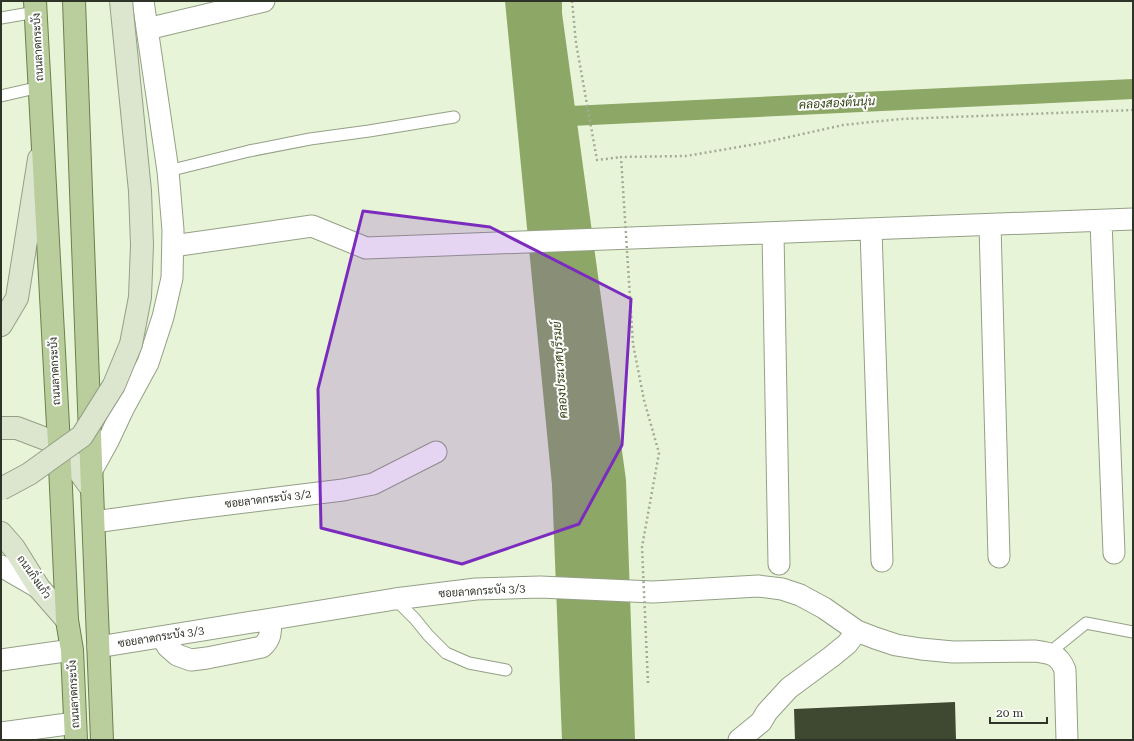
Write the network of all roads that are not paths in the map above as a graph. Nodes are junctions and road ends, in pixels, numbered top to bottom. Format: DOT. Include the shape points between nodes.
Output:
graph roads {
  1 [pos="74,1"];
  2 [pos="121,1"];
  3 [pos="143,1"];
  4 [pos="264,1"];
  5 [pos="36,6"];
  6 [pos="1,18"];
  7 [pos="147,29"];
  8 [pos="40,87"];
  9 [pos="1,96"];
  10 [pos="454,117"];
  11 [pos="42,134"];
  12 [pos="168,171"];
  13 [pos="1133,219"];
  14 [pos="1102,220"];
  15 [pos="990,225"];
  16 [pos="871,230"];
  17 [pos="773,233"];
  18 [pos="173,246"];
  19 [pos="1,325"];
  20 [pos="1,428"];
  21 [pos="59,444"];
  22 [pos="436,452"];
  23 [pos="92,479"];
  24 [pos="1,489"];
  25 [pos="94,522"];
  26 [pos="1,533"];
  27 [pos="1114,552"];
  28 [pos="999,557"];
  29 [pos="882,561"];
  30 [pos="779,564"];
  31 [pos="1,566"];
  32 [pos="40,588"];
  33 [pos="395,599"];
  34 [pos="67,620"];
  35 [pos="271,620"];
  36 [pos="857,631"];
  37 [pos="1133,632"];
  38 [pos="162,637"];
  39 [pos="98,647"];
  40 [pos="72,650"];
  41 [pos="1049,653"];
  42 [pos="1,660"];
  43 [pos="506,670"];
  44 [pos="2,728"];
  45 [pos="76,731"];
  46 [pos="102,740"];
  47 [pos="739,740"];
  48 [pos="1068,740"];
  1 -- 23 [label="main road"];
  2 -- 24 [label="main road, bridge" via="140,191 142,245 140,297 131,344 114,385 82,436 30,474"];
  3 -- 7 [label="street"];
  4 -- 7 [label="street"];
  5 -- 6 [label="lane"];
  5 -- 8 [label="main road, ถนนลาดกระบัง"];
  7 -- 12 [label="street"];
  8 -- 9 [label="lane"];
  8 -- 11 [label="main road, ถนนลาดกระบัง"];
  10 -- 12 [label="lane" via="310,139"];
  11 -- 19 [label="main road" via="17,298"];
  11 -- 21 [label="main road, ถนนลาดกระบัง"];
  12 -- 18 [label="street"];
  13 -- 14 [label="street"];
  14 -- 15 [label="street"];
  14 -- 27 [label="street"];
  15 -- 16 [label="street"];
  15 -- 28 [label="street"];
  16 -- 17 [label="street"];
  16 -- 29 [label="street"];
  17 -- 18 [label="street" via="366,248 312,226"];
  17 -- 30 [label="street"];
  18 -- 23 [label="street" via="172,278 148,363 108,440"];
  20 -- 21 [label="main road" via="17,428"];
  21 -- 23 [label="main road"];
  21 -- 34 [label="main road, ถนนลาดกระบัง"];
  22 -- 25 [label="street, ซอยลาดกระบัง 3/2" via="373,484"];
  23 -- 25 [label="main road"];
  25 -- 39 [label="main road"];
  26 -- 32 [label="main road, ถนนกิ่งแก้ว"];
  31 -- 32 [label="street"];
  32 -- 34 [label="main road, ถนนกิ่งแก้ว"];
  33 -- 35 [label="street, ซอยลาดกระบัง 3/3"];
  33 -- 36 [label="street, ซอยลาดกระบัง 3/3" via="476,589 540,587 653,592 758,586 782,589 800,595"];
  33 -- 43 [label="lane" via="446,653 470,663"];
  34 -- 40 [label="main road, ถนนลาดกระบัง"];
  35 -- 38 [label="street, ซอยลาดกระบัง 3/3"];
  35 -- 38 [label="street" via="270,635 262,647 207,658 191,660 177,655"];
  36 -- 41 [label="street, ซอยลาดกระบัง 3/3" via="896,645 922,649 953,652"];
  36 -- 47 [label="street" via="847,644 789,688 761,722"];
  37 -- 41 [label="lane" via="1086,623"];
  38 -- 39 [label="street, ซอยลาดกระบัง 3/3"];
  39 -- 46 [label="main road"];
  40 -- 42 [label="street"];
  40 -- 45 [label="main road, ถนนลาดกระบัง"];
  41 -- 48 [label="street" via="1059,658 1065,670"];
  44 -- 45 [label="street"];
}
